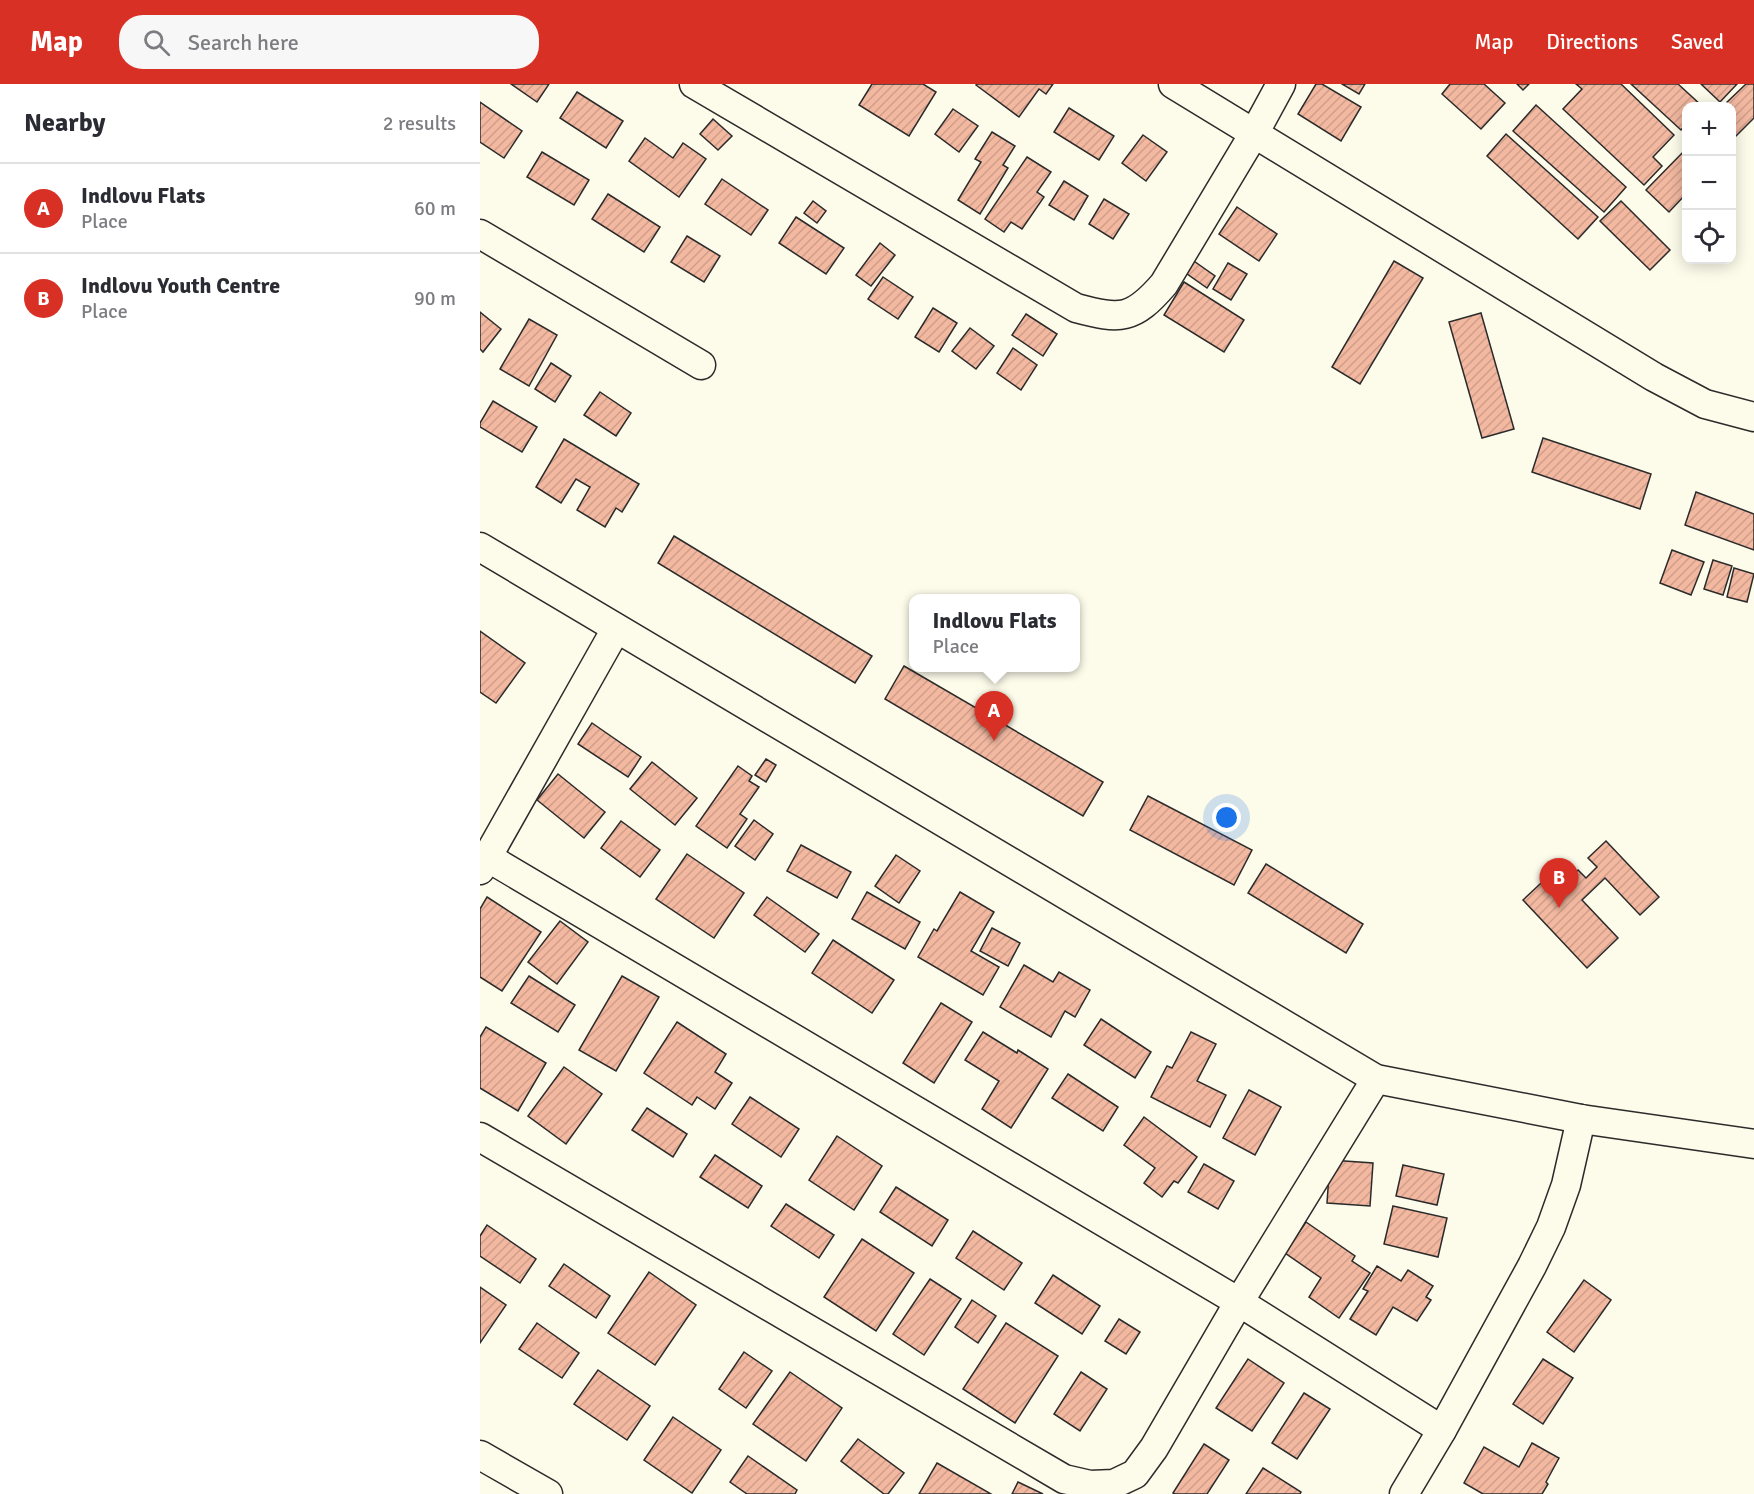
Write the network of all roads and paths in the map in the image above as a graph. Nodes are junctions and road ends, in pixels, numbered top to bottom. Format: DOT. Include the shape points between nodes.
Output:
graph roads {
  1 [pos="694,84"];
  2 [pos="1173,84"];
  3 [pos="1281,84"];
  4 [pos="1255,132"];
  5 [pos="480,234"];
  6 [pos="701,365"];
  7 [pos="1754,417"];
  8 [pos="480,547"];
  9 [pos="616,629"];
  10 [pos="484,864"];
  11 [pos="1376,1079"];
  12 [pos="1581,1119"];
  13 [pos="480,1137"];
  14 [pos="1754,1144"];
  15 [pos="1239,1302"];
  16 [pos="1442,1430"];
  17 [pos="480,1455"];
  18 [pos="548,1494"];
  19 [pos="1404,1494"];
  1 -- 4 [label="street" via="1076,308 1101,315 1136,311 1150,301"];
  2 -- 4 [label="street"];
  3 -- 4 [label="street"];
  4 -- 7 [label="street" via="1654,377 1705,404"];
  5 -- 6 [label="street"];
  8 -- 9 [label="street"];
  9 -- 10 [label="street"];
  9 -- 11 [label="street"];
  10 -- 15 [label="street"];
  11 -- 12 [label="street"];
  11 -- 15 [label="street"];
  12 -- 14 [label="street"];
  12 -- 16 [label="street" via="1566,1185 1551,1227"];
  13 -- 15 [label="street" via="1064,1479 1090,1485 1114,1484 1135,1474"];
  15 -- 16 [label="street"];
  16 -- 19 [label="street"];
  17 -- 18 [label="street"];
}
